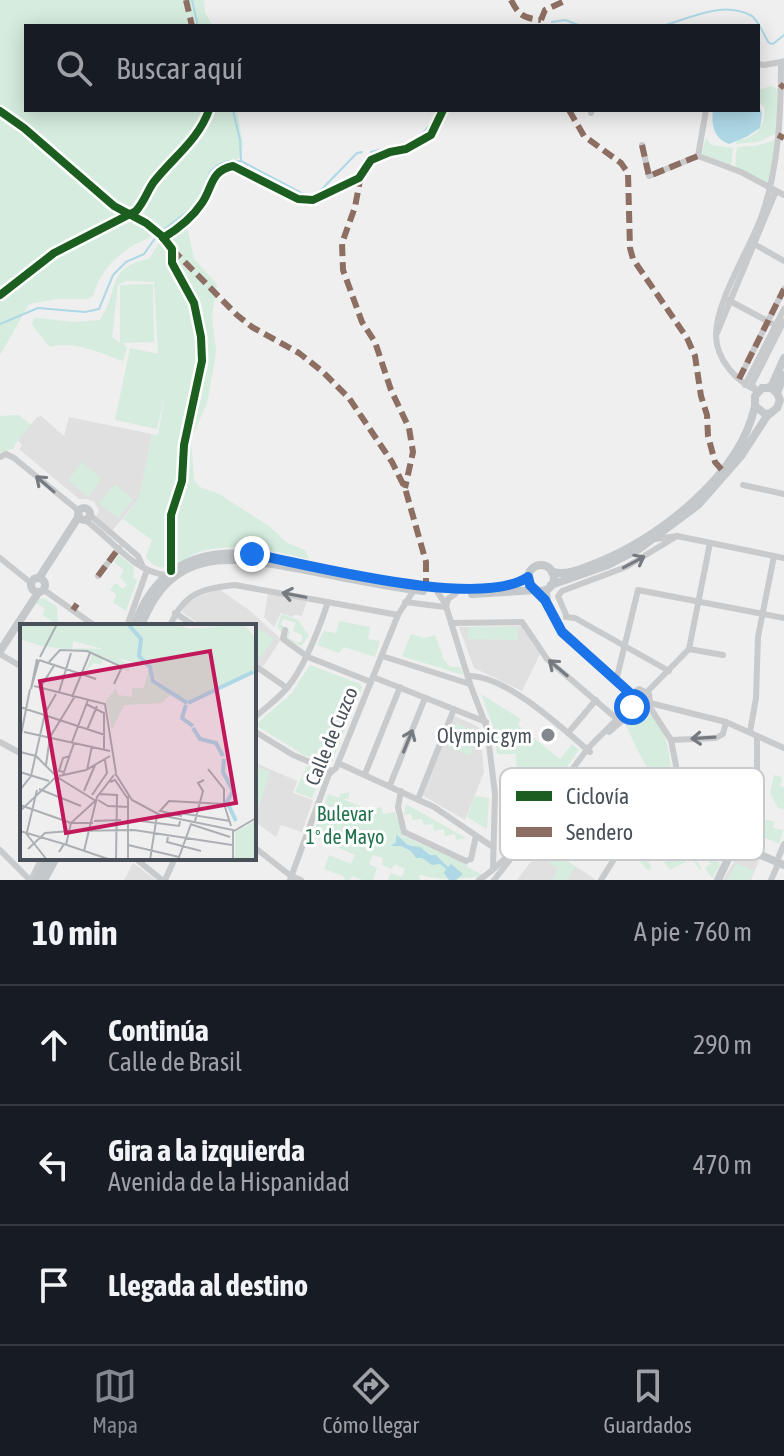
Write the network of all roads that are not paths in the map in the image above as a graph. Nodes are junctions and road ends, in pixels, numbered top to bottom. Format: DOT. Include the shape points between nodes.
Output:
graph roads {
  1 [pos="782,62"];
  2 [pos="760,64"];
  3 [pos="782,86"];
  4 [pos="706,112"];
  5 [pos="781,136"];
  6 [pos="642,145"];
  7 [pos="698,156"];
  8 [pos="773,189"];
  9 [pos="784,195"];
  10 [pos="754,244"];
  11 [pos="784,261"];
  12 [pos="784,289"];
  13 [pos="727,300"];
  14 [pos="784,309"];
  15 [pos="768,321"];
  16 [pos="780,325"];
  17 [pos="784,358"];
  18 [pos="784,375"];
  19 [pos="739,379"];
  20 [pos="745,385"];
  21 [pos="768,388"];
  22 [pos="758,391"];
  23 [pos="780,403"];
  24 [pos="755,406"];
  25 [pos="0,457"];
  26 [pos="743,485"];
  27 [pos="784,494"];
  28 [pos="83,516"];
  29 [pos="678,522"];
  30 [pos="677,536"];
  31 [pos="655,539"];
  32 [pos="710,543"];
  33 [pos="119,548"];
  34 [pos="774,556"];
  35 [pos="0,558"];
  36 [pos="784,558"];
  37 [pos="145,568"];
  38 [pos="552,572"];
  39 [pos="166,575"];
  40 [pos="98,576"];
  41 [pos="528,577"];
  42 [pos="38,586"];
  43 [pos="396,587"];
  44 [pos="543,588"];
  45 [pos="414,590"];
  46 [pos="438,593"];
  47 [pos="455,594"];
  48 [pos="699,601"];
  49 [pos="328,602"];
  50 [pos="404,604"];
  51 [pos="446,607"];
  52 [pos="175,613"];
  53 [pos="762,614"];
  54 [pos="398,615"];
  55 [pos="567,617"];
  56 [pos="784,618"];
  57 [pos="451,623"];
  58 [pos="556,623"];
  59 [pos="93,624"];
  60 [pos="128,624"];
  61 [pos="135,624"];
  62 [pos="142,624"];
  63 [pos="171,624"];
  64 [pos="192,624"];
  65 [pos="285,630"];
  66 [pos="0,643"];
  67 [pos="624,644"];
  68 [pos="689,649"];
  69 [pos="0,652"];
  70 [pos="723,655"];
  71 [pos="382,656"];
  72 [pos="308,657"];
  73 [pos="20,666"];
  74 [pos="256,666"];
  75 [pos="669,671"];
  76 [pos="372,680"];
  77 [pos="469,680"];
  78 [pos="616,681"];
  79 [pos="400,687"];
  80 [pos="287,688"];
  81 [pos="647,692"];
  82 [pos="630,697"];
  83 [pos="425,698"];
  84 [pos="596,700"];
  85 [pos="649,705"];
  86 [pos="454,709"];
  87 [pos="635,710"];
  88 [pos="256,716"];
  89 [pos="617,719"];
  90 [pos="486,722"];
  91 [pos="726,722"];
  92 [pos="256,732"];
  93 [pos="753,734"];
  94 [pos="571,736"];
  95 [pos="671,740"];
  96 [pos="0,742"];
  97 [pos="784,748"];
  98 [pos="589,751"];
  99 [pos="20,753"];
  100 [pos="338,763"];
  101 [pos="576,768"];
  102 [pos="676,768"];
  103 [pos="757,768"];
  104 [pos="332,771"];
  105 [pos="365,774"];
  106 [pos="390,785"];
  107 [pos="401,791"];
  108 [pos="418,799"];
  109 [pos="494,833"];
  110 [pos="476,836"];
  111 [pos="484,841"];
  112 [pos="784,844"];
  113 [pos="493,847"];
  114 [pos="256,849"];
  115 [pos="0,850"];
  116 [pos="41,860"];
  117 [pos="47,860"];
  118 [pos="55,860"];
  119 [pos="138,860"];
  120 [pos="174,860"];
  121 [pos="502,860"];
  122 [pos="613,860"];
  123 [pos="728,860"];
  124 [pos="780,863"];
  125 [pos="496,868"];
  126 [pos="290,878"];
  127 [pos="484,878"];
  128 [pos="32,880"];
  129 [pos="44,880"];
  130 [pos="163,880"];
  131 [pos="301,880"];
  132 [pos="494,880"];
  133 [pos="601,880"];
  134 [pos="718,880"];
  135 [pos="771,880"];
  1 -- 2 [label="street"];
  1 -- 3 [label="street"];
  3 -- 5 [label="street"];
  4 -- 7 [label="street"];
  5 -- 8 [label="street"];
  6 -- 7 [label="street" via="649,176"];
  7 -- 8 [label="street"];
  8 -- 9 [label="street"];
  8 -- 10 [label="street"];
  10 -- 11 [label="street"];
  10 -- 13 [label="street"];
  12 -- 15 [label="street"];
  13 -- 15 [label="street"];
  13 -- 19 [label="street" via="715,336 724,361"];
  14 -- 16 [label="street"];
  15 -- 16 [label="street"];
  15 -- 19 [label="street"];
  16 -- 20 [label="street"];
  16 -- 22 [label="street" via="752,384"];
  17 -- 21 [label="main road"];
  18 -- 23 [label="main road"];
  19 -- 20 [label="street"];
  20 -- 22 [label="street"];
  21 -- 22 [label="main road"];
  21 -- 23 [label="main road"];
  22 -- 24 [label="main road"];
  23 -- 24 [label="main road" via="765,414"];
  23 -- 29 [label="main road" via="727,474"];
  24 -- 38 [label="main road" via="737,452 674,517 611,557 569,573"];
  28 -- 25 [label="street, one-way" via="12,456"];
  26 -- 27 [label="street"];
  28 -- 33 [label="street"];
  28 -- 37 [label="street" via="138,556"];
  28 -- 42 [label="main road"];
  29 -- 30 [label="street"];
  29 -- 31 [label="main road"];
  30 -- 31 [label="street"];
  30 -- 32 [label="street"];
  55 -- 30 [label="street, one-way" via="558,596 562,591 626,567"];
  31 -- 44 [label="main road" via="608,565"];
  32 -- 34 [label="street"];
  32 -- 48 [label="street"];
  33 -- 37 [label="street"];
  33 -- 40 [label="street"];
  34 -- 36 [label="street"];
  34 -- 53 [label="street"];
  35 -- 42 [label="street"];
  37 -- 39 [label="street"];
  37 -- 60 [label="street"];
  38 -- 41 [label="main road" via="538,565"];
  38 -- 44 [label="main road" via="553,579"];
  39 -- 41 [label="main road" via="203,557 238,553 451,588 514,586"];
  39 -- 61 [label="main road" via="146,599"];
  41 -- 44 [label="main road" via="530,585"];
  42 -- 59 [label="street"];
  42 -- 66 [label="main road"];
  42 -- 69 [label="main road"];
  43 -- 45 [label="main road"];
  43 -- 50 [label="street"];
  43 -- 62 [label="main road" via="252,560 217,560 169,580"];
  44 -- 47 [label="main road"];
  44 -- 58 [label="street"];
  45 -- 46 [label="main road"];
  45 -- 50 [label="street, Calle de Cuzco"];
  46 -- 47 [label="main road"];
  46 -- 51 [label="street"];
  47 -- 51 [label="street"];
  48 -- 53 [label="street"];
  48 -- 67 [label="street" via="638,590"];
  48 -- 68 [label="street"];
  49 -- 52 [label="street, one-way" via="235,585 196,593"];
  49 -- 54 [label="street"];
  49 -- 72 [label="street"];
  50 -- 51 [label="street"];
  50 -- 54 [label="street, Calle de Cuzco"];
  51 -- 57 [label="street"];
  52 -- 63 [label="street"];
  52 -- 64 [label="street"];
  53 -- 56 [label="street"];
  53 -- 93 [label="street"];
  54 -- 71 [label="street, Calle de Cuzco"];
  55 -- 58 [label="street"];
  55 -- 67 [label="street"];
  57 -- 77 [label="street"];
  84 -- 57 [label="street, one-way" via="547,659 522,622"];
  58 -- 78 [label="street"];
  65 -- 72 [label="street" via="283,639"];
  67 -- 75 [label="street"];
  67 -- 78 [label="street"];
  68 -- 70 [label="street"];
  68 -- 75 [label="street"];
  69 -- 73 [label="street"];
  71 -- 76 [label="street, Calle de Cuzco"];
  71 -- 77 [label="street"];
  72 -- 76 [label="street"];
  72 -- 80 [label="street"];
  74 -- 80 [label="street"];
  75 -- 81 [label="street"];
  76 -- 79 [label="street"];
  76 -- 100 [label="street, Calle de Cuzco"];
  77 -- 90 [label="street"];
  77 -- 94 [label="street" via="483,678 530,701"];
  78 -- 82 [label="street"];
  79 -- 83 [label="street"];
  79 -- 105 [label="street"];
  80 -- 88 [label="street"];
  81 -- 82 [label="street" via="639,689"];
  81 -- 85 [label="street"];
  82 -- 87 [label="street"];
  82 -- 89 [label="street"];
  83 -- 86 [label="street"];
  106 -- 83 [label="street, one-way"];
  84 -- 89 [label="street"];
  84 -- 94 [label="street"];
  85 -- 87 [label="street"];
  85 -- 91 [label="street"];
  85 -- 95 [label="street"];
  86 -- 90 [label="street"];
  86 -- 108 [label="street"];
  87 -- 98 [label="street"];
  89 -- 98 [label="street"];
  90 -- 109 [label="street"];
  91 -- 93 [label="street"];
  91 -- 95 [label="street, one-way" via="716,738"];
  92 -- 104 [label="street"];
  93 -- 97 [label="street"];
  93 -- 103 [label="street"];
  94 -- 98 [label="street"];
  95 -- 102 [label="street"];
  96 -- 99 [label="street"];
  98 -- 101 [label="street"];
  100 -- 104 [label="street, Calle de Cuzco"];
  100 -- 105 [label="street"];
  104 -- 126 [label="street, Calle de Cuzco"];
  105 -- 106 [label="street"];
  106 -- 107 [label="street"];
  107 -- 108 [label="street"];
  107 -- 110 [label="street" via="398,807 404,832 466,861"];
  108 -- 110 [label="street"];
  109 -- 111 [label="street"];
  109 -- 113 [label="street"];
  110 -- 111 [label="street"];
  111 -- 113 [label="street"];
  112 -- 124 [label="street"];
  113 -- 125 [label="street"];
  114 -- 126 [label="street"];
  115 -- 128 [label="street"];
  116 -- 128 [label="street"];
  117 -- 128 [label="main road"];
  118 -- 129 [label="main road"];
  119 -- 130 [label="street"];
  120 -- 130 [label="street"];
  121 -- 125 [label="street"];
  122 -- 133 [label="street"];
  123 -- 134 [label="main road"];
  124 -- 135 [label="street"];
  125 -- 127 [label="street"];
  125 -- 132 [label="street"];
  126 -- 131 [label="street"];
}
